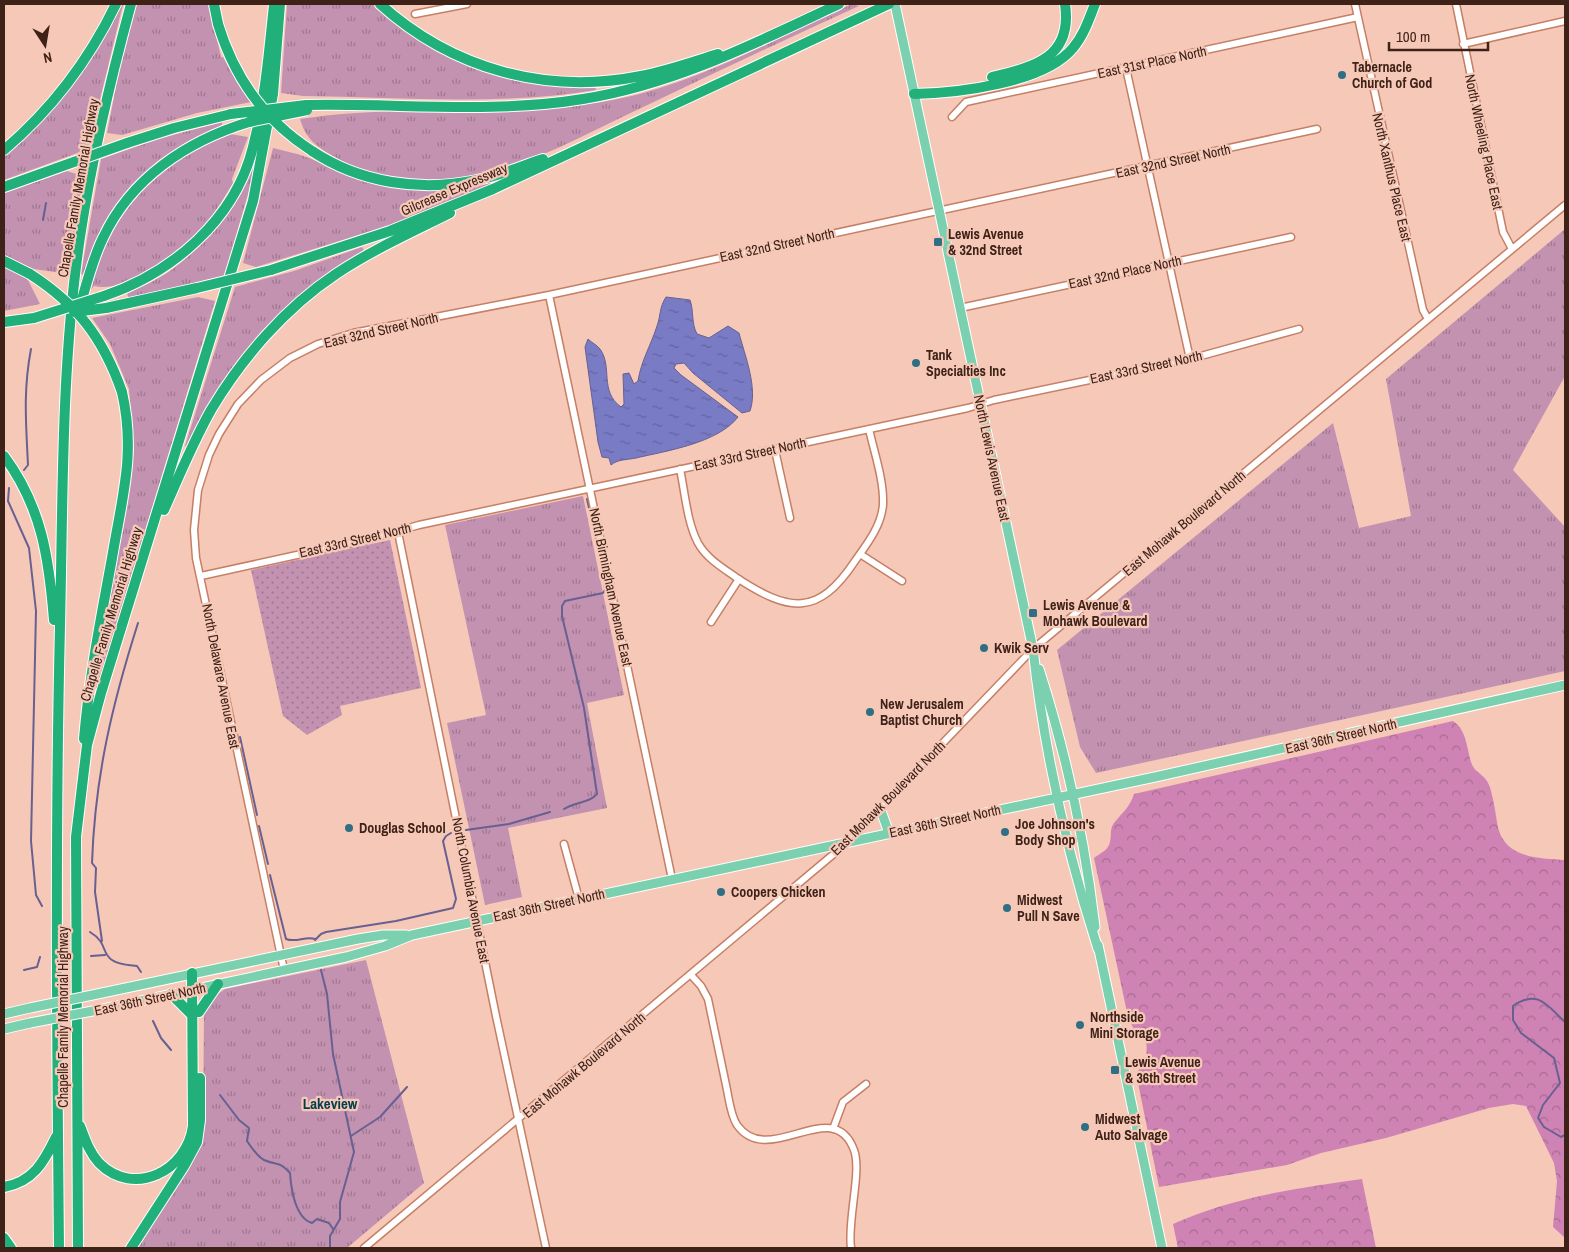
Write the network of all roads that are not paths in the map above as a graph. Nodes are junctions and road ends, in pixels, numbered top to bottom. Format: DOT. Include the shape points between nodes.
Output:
graph roads {
  1 [pos="116,4"];
  2 [pos="130,4"];
  3 [pos="214,4"];
  4 [pos="274,4"];
  5 [pos="280,4"];
  6 [pos="380,4"];
  7 [pos="467,4"];
  8 [pos="839,4"];
  9 [pos="889,4"];
  10 [pos="895,4"];
  11 [pos="1065,4"];
  12 [pos="1095,4"];
  13 [pos="1355,4"];
  14 [pos="1456,4"];
  15 [pos="415,14"];
  16 [pos="1358,17"];
  17 [pos="1565,21"];
  18 [pos="762,40"];
  19 [pos="1463,44"];
  20 [pos="1126,68"];
  21 [pos="914,94"];
  22 [pos="307,107"];
  23 [pos="952,117"];
  24 [pos="1318,129"];
  25 [pos="601,139"];
  26 [pos="4,150"];
  27 [pos="563,156"];
  28 [pos="1149,167"];
  29 [pos="4,187"];
  30 [pos="1565,205"];
  31 [pos="939,211"];
  32 [pos="1291,237"];
  33 [pos="1512,249"];
  34 [pos="4,261"];
  35 [pos="1169,263"];
  36 [pos="549,295"];
  37 [pos="960,308"];
  38 [pos="34,318"];
  39 [pos="1428,319"];
  40 [pos="4,322"];
  41 [pos="1299,329"];
  42 [pos="70,342"];
  43 [pos="1190,359"];
  44 [pos="249,391"];
  45 [pos="981,404"];
  46 [pos="870,429"];
  47 [pos="775,450"];
  48 [pos="4,456"];
  49 [pos="680,469"];
  50 [pos="590,490"];
  51 [pos="790,518"];
  52 [pos="398,532"];
  53 [pos="146,549"];
  54 [pos="860,554"];
  55 [pos="201,576"];
  56 [pos="739,579"];
  57 [pos="902,581"];
  58 [pos="711,622"];
  59 [pos="1033,649"];
  60 [pos="59,668"];
  61 [pos="1565,685"];
  62 [pos="1071,795"];
  63 [pos="1059,797"];
  64 [pos="880,808"];
  65 [pos="78,810"];
  66 [pos="888,834"];
  67 [pos="848,842"];
  68 [pos="564,844"];
  69 [pos="672,879"];
  70 [pos="579,899"];
  71 [pos="476,921"];
  72 [pos="412,935"];
  73 [pos="1098,949"];
  74 [pos="281,955"];
  75 [pos="284,970"];
  76 [pos="195,973"];
  77 [pos="691,975"];
  78 [pos="218,984"];
  79 [pos="196,989"];
  80 [pos="170,994"];
  81 [pos="4,1014"];
  82 [pos="196,1014"];
  83 [pos="4,1029"];
  84 [pos="866,1084"];
  85 [pos="77,1118"];
  86 [pos="518,1120"];
  87 [pos="833,1129"];
  88 [pos="58,1133"];
  89 [pos="4,1187"];
  90 [pos="4,1238"];
  91 [pos="11,1248"];
  92 [pos="59,1248"];
  93 [pos="78,1248"];
  94 [pos="131,1248"];
  95 [pos="364,1248"];
  96 [pos="546,1248"];
  97 [pos="851,1248"];
  98 [pos="1162,1248"];
  1 -- 26 [label="highway" via="68,82"];
  2 -- 42 [label="highway, Chapelle Family Memorial Highway" via="97,142 80,239"];
  3 -- 25 [label="highway, bridge" via="228,53 252,95 285,132 346,169 411,185 440,186 489,178"];
  4 -- 38 [label="highway, bridge" via="253,149 223,210 186,252 166,266 120,291"];
  5 -- 53 [label="highway, Chapelle Family Memorial Highway" via="273,94 253,201"];
  6 -- 18 [label="highway" via="426,39 466,60 498,72 559,82 595,83 643,76"];
  7 -- 15 [label="street"];
  8 -- 18 [label="highway"];
  9 -- 25 [label="highway, Gilcrease Expressway"];
  10 -- 21 [label="main road, North Lewis Avenue East"];
  11 -- 21 [label="highway" via="1066,23 1061,39 1052,54 1039,64"];
  12 -- 21 [label="highway" via="1078,41 1049,68 1002,82 940,93"];
  13 -- 16 [label="street, North Xanthus Place East"];
  14 -- 19 [label="street, North Wheeling Place East"];
  16 -- 20 [label="street, East 31st Place North"];
  16 -- 39 [label="street, North Xanthus Place East" via="1399,209 1423,310"];
  17 -- 19 [label="street"];
  18 -- 22 [label="highway" via="672,78 583,99 503,106 340,104"];
  19 -- 33 [label="street, North Wheeling Place East" via="1503,232"];
  20 -- 23 [label="street, East 31st Place North" via="966,102"];
  20 -- 28 [label="street"];
  21 -- 31 [label="main road, North Lewis Avenue East"];
  22 -- 29 [label="highway, bridge" via="231,114 174,128"];
  22 -- 42 [label="highway, bridge" via="228,128 162,165 142,183 118,212 97,252"];
  24 -- 28 [label="street, East 32nd Street North"];
  25 -- 27 [label="highway, Gilcrease Expressway"];
  27 -- 38 [label="highway, Gilcrease Expressway, bridge" via="413,222 271,270 130,304"];
  27 -- 53 [label="highway" via="367,255 297,304 238,370 212,409"];
  28 -- 31 [label="street, East 32nd Street North"];
  28 -- 35 [label="street"];
  30 -- 33 [label="street, East Mohawk Boulevard North"];
  31 -- 36 [label="street, East 32nd Street North"];
  31 -- 37 [label="main road, North Lewis Avenue East"];
  32 -- 35 [label="street, East 32nd Place North"];
  33 -- 39 [label="street, East Mohawk Boulevard North"];
  34 -- 65 [label="highway, bridge" via="63,297 85,320 110,360 122,392 129,433 128,471 88,687"];
  35 -- 37 [label="street, East 32nd Place North"];
  35 -- 43 [label="street"];
  36 -- 44 [label="street, East 32nd Street North" via="333,339 290,358"];
  36 -- 50 [label="street, North Birmingham Avenue East"];
  37 -- 45 [label="main road, North Lewis Avenue East"];
  38 -- 40 [label="highway, Gilcrease Expressway"];
  39 -- 59 [label="street, East Mohawk Boulevard North"];
  41 -- 43 [label="street, East 33rd Street North"];
  42 -- 60 [label="highway, Chapelle Family Memorial Highway"];
  43 -- 45 [label="street, East 33rd Street North"];
  44 -- 55 [label="street, North Delaware Avenue East" via="219,434 201,475 194,530"];
  45 -- 46 [label="street, East 33rd Street North"];
  45 -- 59 [label="main road, North Lewis Avenue East"];
  46 -- 47 [label="street, East 33rd Street North"];
  46 -- 54 [label="street" via="883,506 879,522"];
  47 -- 49 [label="street, East 33rd Street North"];
  47 -- 51 [label="street"];
  48 -- 60 [label="highway" via="31,502 45,543"];
  49 -- 50 [label="street, East 33rd Street North"];
  49 -- 56 [label="street" via="698,544 709,558"];
  50 -- 52 [label="street, East 33rd Street North"];
  50 -- 69 [label="street, North Birmingham Avenue East"];
  52 -- 55 [label="street, East 33rd Street North"];
  52 -- 71 [label="street, North Columbia Avenue East"];
  53 -- 65 [label="highway, Chapelle Family Memorial Highway" via="87,745"];
  54 -- 56 [label="street" via="837,586 823,596 804,602 774,600"];
  54 -- 57 [label="street"];
  55 -- 74 [label="street, North Delaware Avenue East"];
  56 -- 58 [label="street"];
  59 -- 62 [label="main road, North Lewis Avenue East" via="1053,711"];
  59 -- 63 [label="main road, North Lewis Avenue East" via="1040,714"];
  59 -- 64 [label="street, East Mohawk Boulevard North"];
  60 -- 88 [label="highway, Chapelle Family Memorial Highway" via="56,828"];
  61 -- 62 [label="main road, East 36th Street North"];
  62 -- 63 [label="main road, East 36th Street North"];
  62 -- 73 [label="main road, North Lewis Avenue East" via="1089,878"];
  63 -- 66 [label="main road, East 36th Street North"];
  63 -- 73 [label="main road, North Lewis Avenue East" via="1076,881"];
  64 -- 66 [label="main road"];
  64 -- 67 [label="street, East Mohawk Boulevard North"];
  65 -- 85 [label="highway, Chapelle Family Memorial Highway"];
  66 -- 67 [label="main road, East 36th Street North"];
  67 -- 69 [label="main road, East 36th Street North"];
  67 -- 77 [label="street, East Mohawk Boulevard North"];
  68 -- 70 [label="street"];
  69 -- 70 [label="main road, East 36th Street North"];
  70 -- 71 [label="main road, East 36th Street North"];
  71 -- 72 [label="main road, East 36th Street North"];
  71 -- 86 [label="street, North Columbia Avenue East"];
  72 -- 74 [label="main road, East 36th Street North" via="383,935"];
  72 -- 75 [label="main road, East 36th Street North" via="364,952"];
  73 -- 98 [label="main road, North Lewis Avenue East"];
  74 -- 75 [label="street, North Delaware Avenue East"];
  74 -- 76 [label="main road, East 36th Street North"];
  75 -- 78 [label="main road, East 36th Street North"];
  76 -- 79 [label="highway"];
  76 -- 81 [label="main road, East 36th Street North, bridge"];
  77 -- 86 [label="street, East Mohawk Boulevard North"];
  77 -- 87 [label="street" via="702,986 708,999 732,1113 743,1131 755,1139 772,1140 814,1127"];
  78 -- 79 [label="main road, East 36th Street North"];
  78 -- 82 [label="highway"];
  79 -- 80 [label="main road, East 36th Street North"];
  79 -- 82 [label="highway"];
  80 -- 82 [label="highway"];
  80 -- 83 [label="main road, East 36th Street North, bridge"];
  82 -- 85 [label="highway" via="193,1126 187,1148 175,1164 146,1178 114,1173 91,1153"];
  82 -- 94 [label="highway" via="200,1120 197,1142"];
  84 -- 87 [label="street" via="843,1102"];
  85 -- 93 [label="highway, Chapelle Family Memorial Highway"];
  86 -- 95 [label="street, East Mohawk Boulevard North"];
  86 -- 96 [label="street, North Columbia Avenue East"];
  87 -- 97 [label="street" via="847,1138 856,1154 849,1235"];
  88 -- 89 [label="highway" via="37,1171 18,1183"];
  88 -- 92 [label="highway, Chapelle Family Memorial Highway"];
  90 -- 91 [label="highway"];
}
